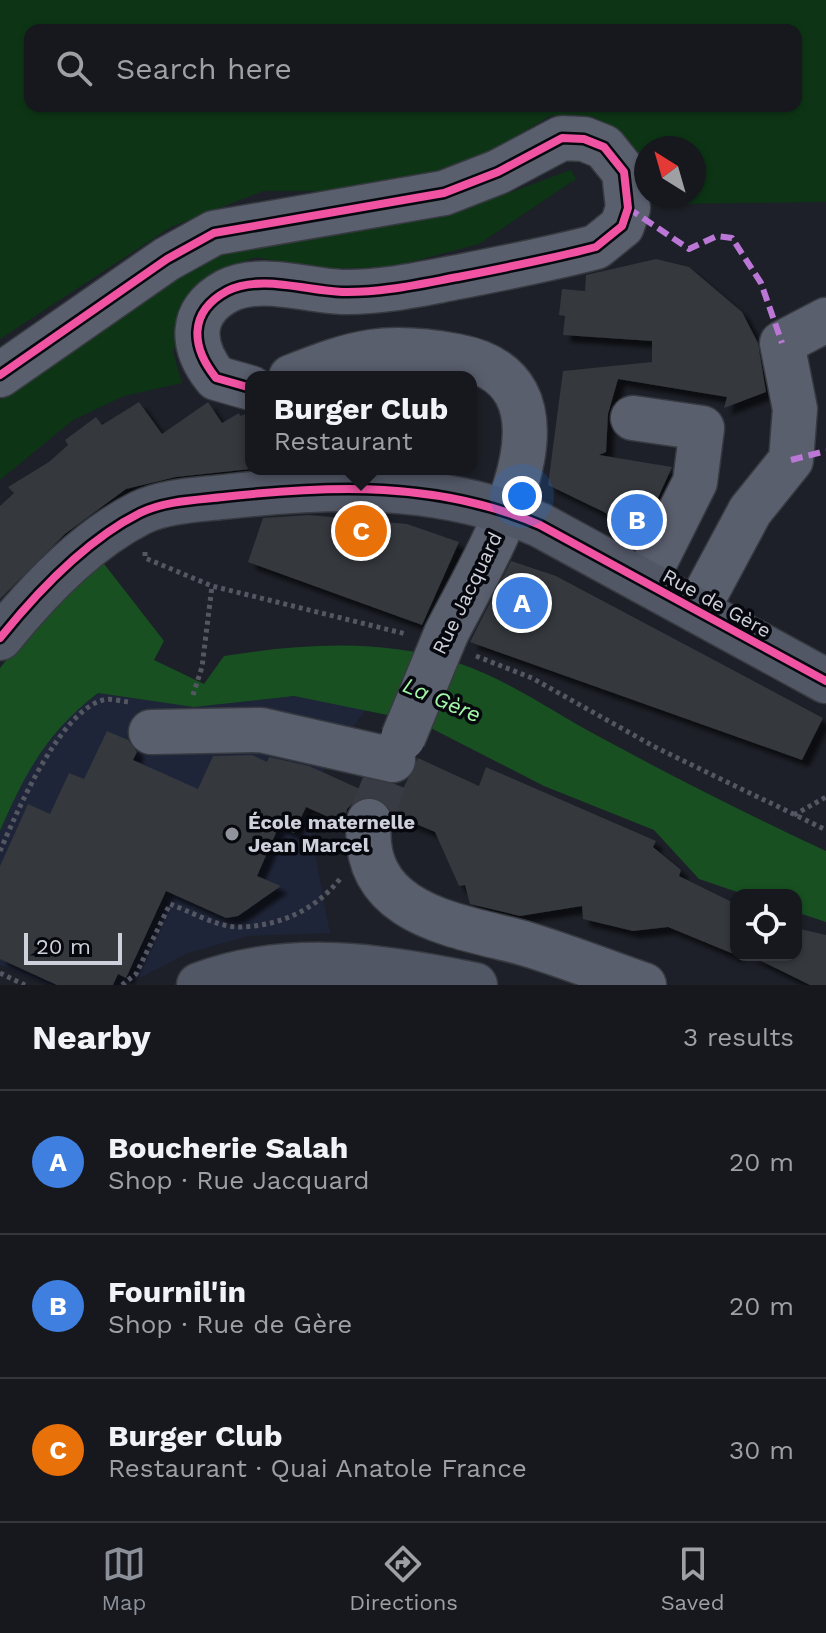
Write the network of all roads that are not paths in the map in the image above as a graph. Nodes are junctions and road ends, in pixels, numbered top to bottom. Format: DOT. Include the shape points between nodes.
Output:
graph roads {
  1 [pos="826,320"];
  2 [pos="307,371"];
  3 [pos="0,375"];
  4 [pos="245,387"];
  5 [pos="633,418"];
  6 [pos="808,456"];
  7 [pos="507,511"];
  8 [pos="645,582"];
  9 [pos="697,610"];
  10 [pos="0,638"];
  11 [pos="826,681"];
  12 [pos="142,717"];
  13 [pos="369,821"];
  14 [pos="199,985"];
  15 [pos="475,985"];
  16 [pos="644,985"];
  1 -- 6 [label="street" via="782,343"];
  2 -- 7 [label="street, Rue Jacquard" via="386,348 477,359 498,370 517,391 525,424"];
  3 -- 4 [label="street" via="167,259 214,233 444,193 562,138 604,147 616,160 628,188 628,208 622,226 596,247 383,290 244,285 227,291 201,317 198,351 216,378"];
  5 -- 8 [label="street" via="702,428 695,482"];
  6 -- 9 [label="street" via="750,511"];
  7 -- 8 [label="main road, Rue de Gère"];
  7 -- 10 [label="main road, Rue de Gère" via="381,487 289,490 166,505 119,525 51,582"];
  7 -- 12 [label="street, Rue Jacquard, bridge" via="394,759 261,730"];
  8 -- 9 [label="main road, Rue de Gère"];
  9 -- 11 [label="main road, Rue de Gère"];
  13 -- 16 [label="street" via="372,854 386,886 441,924 523,944"];
  14 -- 15 [label="main road" via="241,973 322,964 372,966"];
}
